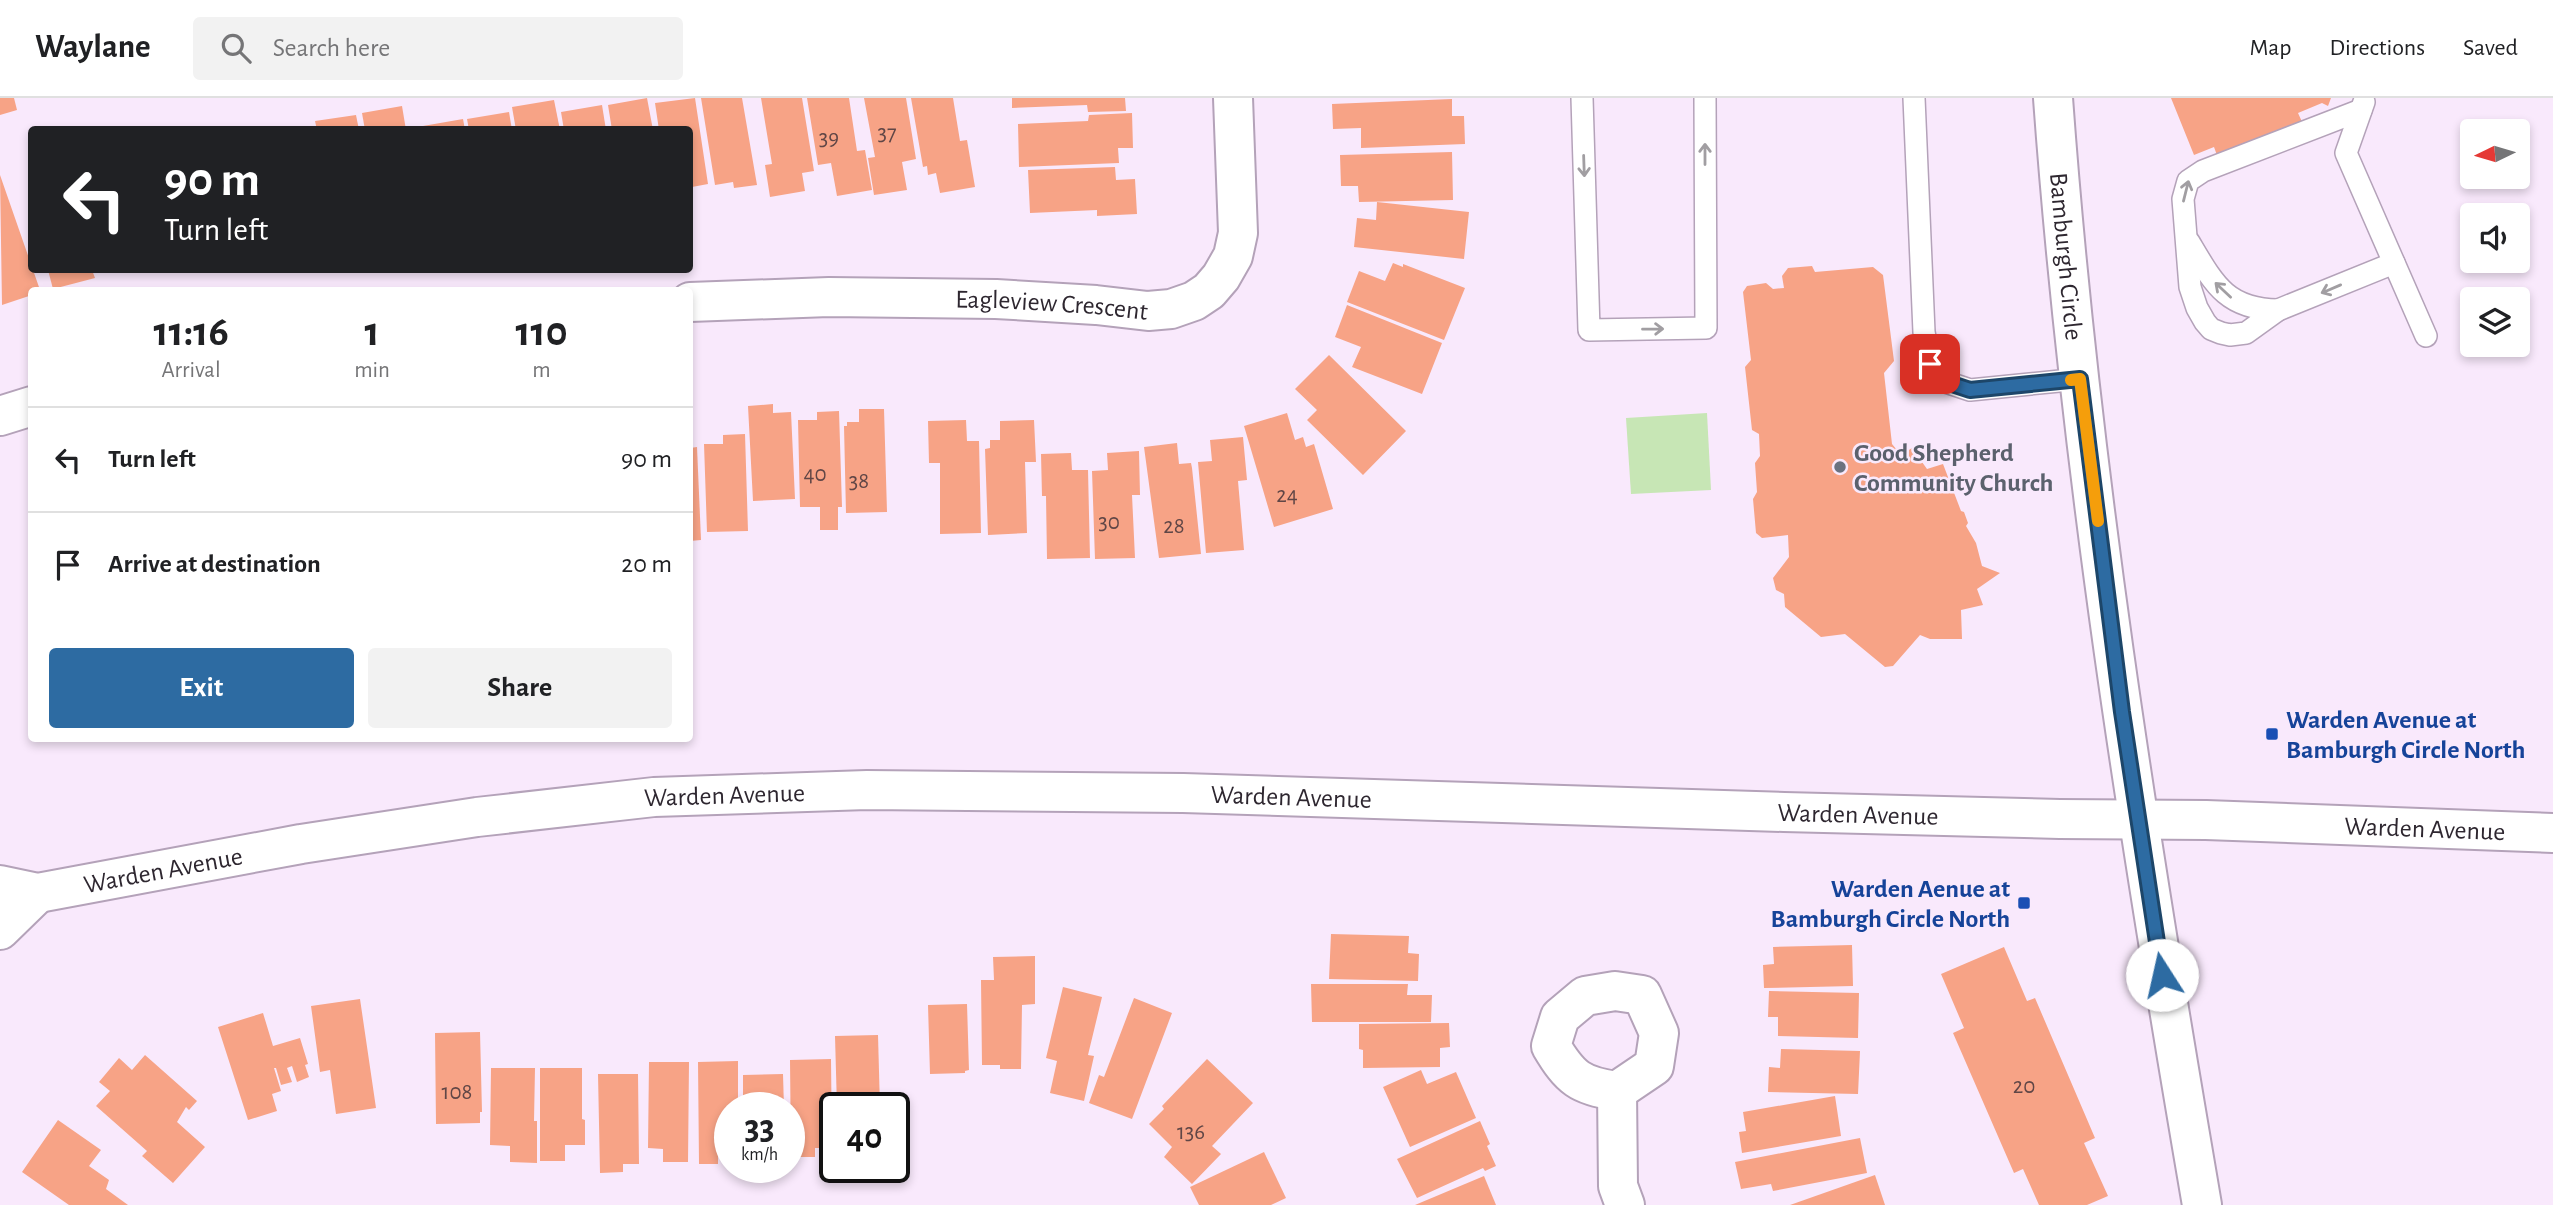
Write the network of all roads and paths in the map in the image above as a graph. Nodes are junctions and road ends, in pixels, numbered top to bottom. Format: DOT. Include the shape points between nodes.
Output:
graph roads {
  1 [pos="1233,98"];
  2 [pos="1582,98"];
  3 [pos="1705,98"];
  4 [pos="1914,98"];
  5 [pos="2053,98"];
  6 [pos="2363,104"];
  7 [pos="2188,240"];
  8 [pos="2394,262"];
  9 [pos="693,302"];
  10 [pos="2278,310"];
  11 [pos="2426,336"];
  12 [pos="2080,379"];
  13 [pos="28,407"];
  14 [pos="0,415"];
  15 [pos="2138,820"];
  16 [pos="2553,833"];
  17 [pos="0,885"];
  18 [pos="38,893"];
  19 [pos="0,930"];
  20 [pos="1617,1091"];
  21 [pos="1625,1205"];
  22 [pos="2202,1205"];
  1 -- 9 [label="main road, Eagleview Crescent" via="1238,233 1233,256 1221,277 1194,301 1148,311 996,299 829,297"];
  2 -- 3 [label="lane, one-way" via="1589,330 1706,328"];
  4 -- 12 [label="lane" via="1924,332 1930,364 1946,382 1970,390"];
  5 -- 12 [label="main road, Bamburgh Circle"];
  7 -- 6 [label="lane, one-way" via="2183,199 2188,181 2195,175"];
  6 -- 8 [label="lane" via="2346,153"];
  10 -- 7 [label="lane, one-way" via="2260,310 2233,299 2211,278"];
  7 -- 10 [label="lane" via="2190,287 2211,329 2230,335 2246,332"];
  8 -- 10 [label="lane, one-way"];
  8 -- 11 [label="lane"];
  12 -- 15 [label="main road, Bamburgh Circle"];
  13 -- 14 [label="main road"];
  15 -- 16 [label="main road, Warden Avenue"];
  15 -- 18 [label="main road, Warden Avenue" via="1183,793 867,790 654,797 300,844"];
  15 -- 22 [label="main road, Bamburgh Circle"];
  17 -- 18 [label="main road, Warden Avenue"];
  18 -- 19 [label="main road"];
  20 -- 21 [label="main road" via="1618,1186"];
}
